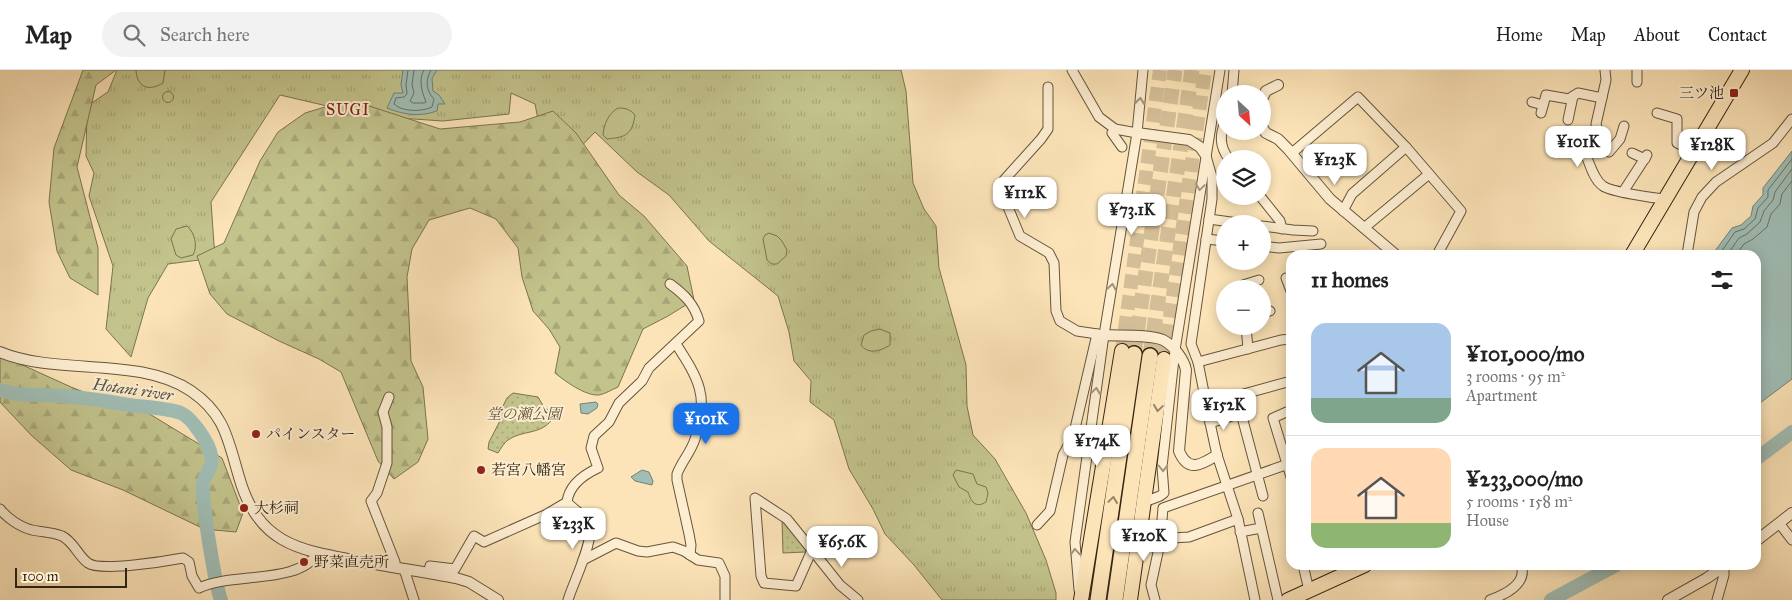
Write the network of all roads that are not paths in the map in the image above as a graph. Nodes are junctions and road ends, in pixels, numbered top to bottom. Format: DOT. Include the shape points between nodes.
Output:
graph roads {
  1 [pos="1072,70"];
  2 [pos="1143,70"];
  3 [pos="1220,70"];
  4 [pos="1234,70"];
  5 [pos="1605,70"];
  6 [pos="1638,70"];
  7 [pos="1742,70"];
  8 [pos="1637,82"];
  9 [pos="1233,85"];
  10 [pos="1278,85"];
  11 [pos="1048,87"];
  12 [pos="1271,88"];
  13 [pos="1573,96"];
  14 [pos="1602,98"];
  15 [pos="1532,102"];
  16 [pos="1656,113"];
  17 [pos="1792,119"];
  18 [pos="1568,120"];
  19 [pos="1624,126"];
  20 [pos="1115,129"];
  21 [pos="1136,133"];
  22 [pos="1271,136"];
  23 [pos="1600,137"];
  24 [pos="1620,138"];
  25 [pos="1122,147"];
  26 [pos="1406,147"];
  27 [pos="1694,151"];
  28 [pos="1609,152"];
  29 [pos="1292,153"];
  30 [pos="1632,153"];
  31 [pos="1205,154"];
  32 [pos="1429,174"];
  33 [pos="1623,192"];
  34 [pos="1665,199"];
  35 [pos="1267,205"];
  36 [pos="1344,211"];
  37 [pos="1209,219"];
  38 [pos="1216,220"];
  39 [pos="1271,227"];
  40 [pos="1364,228"];
  41 [pos="1282,229"];
  42 [pos="1293,230"];
  43 [pos="1313,231"];
  44 [pos="1206,239"];
  45 [pos="1216,240"];
  46 [pos="1321,244"];
  47 [pos="1297,246"];
  48 [pos="1271,247"];
  49 [pos="1390,250"];
  50 [pos="1440,250"];
  51 [pos="1635,250"];
  52 [pos="1688,250"];
  53 [pos="670,284"];
  54 [pos="1100,334"];
  55 [pos="1247,335"];
  56 [pos="1286,340"];
  57 [pos="676,344"];
  58 [pos="1248,348"];
  59 [pos="0,352"];
  60 [pos="1128,353"];
  61 [pos="1163,355"];
  62 [pos="1198,362"];
  63 [pos="1286,382"];
  64 [pos="389,397"];
  65 [pos="1286,412"];
  66 [pos="1241,413"];
  67 [pos="1210,423"];
  68 [pos="1286,444"];
  69 [pos="1217,455"];
  70 [pos="1286,464"];
  71 [pos="1258,475"];
  72 [pos="1228,484"];
  73 [pos="1263,496"];
  74 [pos="568,502"];
  75 [pos="0,510"];
  76 [pos="1258,513"];
  77 [pos="1792,513"];
  78 [pos="1238,520"];
  79 [pos="1779,523"];
  80 [pos="1037,525"];
  81 [pos="1261,528"];
  82 [pos="1240,532"];
  83 [pos="1761,537"];
  84 [pos="1792,540"];
  85 [pos="1160,543"];
  86 [pos="812,550"];
  87 [pos="318,553"];
  88 [pos="690,555"];
  89 [pos="583,560"];
  90 [pos="400,568"];
  91 [pos="1304,570"];
  92 [pos="1354,570"];
  93 [pos="1523,570"];
  94 [pos="1719,570"];
  95 [pos="1725,570"];
  96 [pos="428,573"];
  97 [pos="1309,590"];
  98 [pos="414,600"];
  99 [pos="498,600"];
  100 [pos="568,600"];
  101 [pos="725,600"];
  102 [pos="858,600"];
  103 [pos="1080,600"];
  104 [pos="1098,600"];
  105 [pos="1115,600"];
  106 [pos="1130,600"];
  107 [pos="1155,600"];
  108 [pos="1255,600"];
  109 [pos="1278,600"];
  110 [pos="1288,600"];
  111 [pos="1490,600"];
  112 [pos="1668,600"];
  113 [pos="1717,600"];
  1 -- 20 [label="street" via="1099,117"];
  21 -- 2 [label="street, one-way"];
  3 -- 31 [label="street"];
  4 -- 9 [label="street"];
  5 -- 14 [label="street"];
  6 -- 8 [label="street"];
  7 -- 27 [label="highway"];
  10 -- 12 [label="street"];
  11 -- 54 [label="street" via="1048,129 1004,180 1003,195 1020,236 1049,253 1054,263 1056,311 1060,321 1077,331"];
  13 -- 14 [label="street" via="1578,93"];
  13 -- 15 [label="street" via="1569,99 1546,95 1542,109"];
  13 -- 18 [label="street"];
  14 -- 23 [label="street" via="1596,124"];
  16 -- 27 [label="street" via="1677,119 1677,143"];
  17 -- 52 [label="street" via="1773,142 1716,182 1702,197 1694,212"];
  19 -- 24 [label="street"];
  20 -- 21 [label="street"];
  20 -- 25 [label="street" via="1112,133"];
  21 -- 31 [label="street" via="1189,140"];
  54 -- 21 [label="street, one-way"];
  22 -- 29 [label="street"];
  23 -- 24 [label="street"];
  23 -- 33 [label="street" via="1586,155 1593,173 1603,187"];
  24 -- 28 [label="street"];
  26 -- 29 [label="street" via="1358,97"];
  26 -- 32 [label="street"];
  26 -- 36 [label="street" via="1352,194"];
  27 -- 34 [label="highway"];
  29 -- 36 [label="street"];
  30 -- 33 [label="street" via="1646,156"];
  31 -- 37 [label="street" via="1212,177"];
  31 -- 61 [label="street, one-way"];
  32 -- 40 [label="street"];
  32 -- 50 [label="street" via="1461,211"];
  33 -- 34 [label="street"];
  34 -- 51 [label="highway"];
  35 -- 41 [label="street"];
  36 -- 40 [label="street"];
  37 -- 38 [label="street"];
  37 -- 44 [label="street"];
  39 -- 41 [label="street"];
  40 -- 49 [label="street"];
  41 -- 42 [label="street"];
  42 -- 43 [label="street"];
  42 -- 47 [label="street"];
  44 -- 45 [label="street"];
  44 -- 62 [label="street" via="1191,344"];
  46 -- 47 [label="street"];
  47 -- 48 [label="street"];
  53 -- 57 [label="street" via="690,300 699,321"];
  54 -- 61 [label="street" via="1163,340"];
  54 -- 80 [label="street" via="1073,437 1063,455 1050,511"];
  103 -- 54 [label="street, one-way" via="1075,542"];
  55 -- 58 [label="street"];
  56 -- 58 [label="street"];
  57 -- 74 [label="street" via="649,368 642,381 619,404 609,422 594,436 591,448 598,468 580,479 568,494"];
  57 -- 88 [label="street" via="699,385 702,408 695,440 677,474 691,544"];
  58 -- 62 [label="street"];
  59 -- 87 [label="street" via="43,363 136,372 166,379 189,390 219,418 228,436 244,495 260,521 294,546"];
  60 -- 103 [label="highway"];
  104 -- 60 [label="highway, one-way"];
  61 -- 69 [label="street" via="1184,361 1186,370 1179,451 1182,460 1194,466"];
  61 -- 105 [label="highway"];
  61 -- 106 [label="highway, one-way"];
  62 -- 67 [label="street"];
  63 -- 66 [label="street" via="1240,396"];
  64 -- 90 [label="street" via="383,412 387,463 377,493 370,501"];
  65 -- 68 [label="street" via="1273,418"];
  66 -- 67 [label="street"];
  66 -- 71 [label="street"];
  67 -- 69 [label="street"];
  69 -- 72 [label="street"];
  70 -- 71 [label="street"];
  71 -- 72 [label="street"];
  71 -- 73 [label="street"];
  72 -- 78 [label="street"];
  72 -- 85 [label="street" via="1164,508"];
  74 -- 89 [label="street" via="590,524"];
  74 -- 96 [label="street" via="484,542 474,536 455,569 430,566"];
  75 -- 87 [label="street" via="6,517 29,529 62,536 88,564 95,566 129,566 183,558 189,562 199,588 223,581 281,575 312,562"];
  76 -- 81 [label="street"];
  77 -- 79 [label="street"];
  78 -- 82 [label="street"];
  78 -- 85 [label="street"];
  79 -- 83 [label="street"];
  79 -- 84 [label="street"];
  81 -- 82 [label="street"];
  81 -- 109 [label="street"];
  82 -- 108 [label="street"];
  85 -- 107 [label="street" via="1151,585"];
  86 -- 86 [label="street" via="787,519 755,498 760,576 764,583 796,586"];
  86 -- 102 [label="street" via="840,585"];
  87 -- 90 [label="street"];
  88 -- 89 [label="street" via="673,547 647,552 616,543"];
  88 -- 101 [label="street" via="698,560 719,563 724,576"];
  89 -- 100 [label="street"];
  90 -- 96 [label="street"];
  90 -- 98 [label="street"];
  91 -- 97 [label="street"];
  92 -- 97 [label="highway"];
  93 -- 111 [label="street" via="1520,581 1513,589"];
  94 -- 112 [label="street"];
  95 -- 113 [label="street"];
  96 -- 99 [label="street" via="469,582"];
  97 -- 110 [label="highway"];
}
